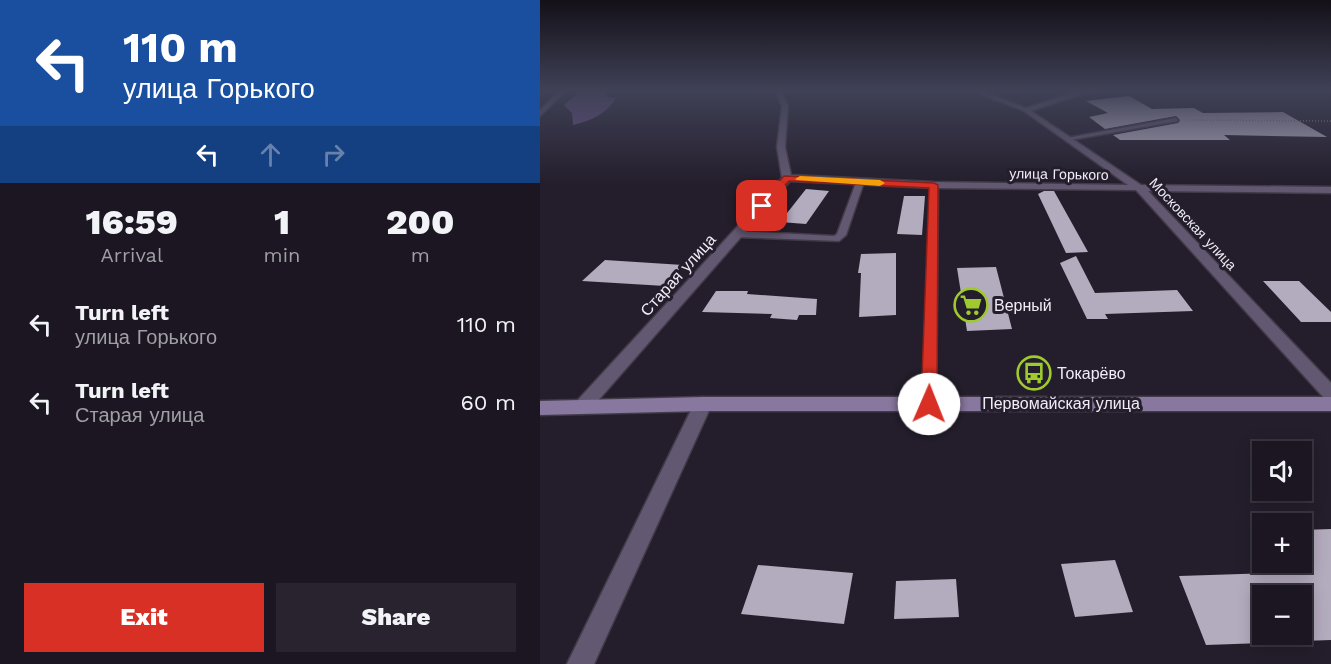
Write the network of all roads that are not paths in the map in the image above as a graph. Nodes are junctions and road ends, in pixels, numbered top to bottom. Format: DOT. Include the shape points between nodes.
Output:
graph roads {
  1 [pos="783,122"];
  2 [pos="1045,122"];
  3 [pos="1164,122"];
  4 [pos="1070,138"];
  5 [pos="787,178"];
  6 [pos="860,182"];
  7 [pos="934,185"];
  8 [pos="1142,190"];
  9 [pos="1331,190"];
  10 [pos="736,234"];
  11 [pos="1331,394"];
  12 [pos="703,404"];
  13 [pos="929,404"];
  14 [pos="1331,404"];
  15 [pos="582,407"];
  16 [pos="540,408"];
  17 [pos="580,664"];
  1 -- 5 [label="street" via="780,147"];
  2 -- 4 [label="street, Московская улица"];
  3 -- 4 [label="lane"];
  4 -- 8 [label="street, Московская улица"];
  5 -- 6 [label="street, улица Горького"];
  5 -- 10 [label="street, Старая улица"];
  6 -- 7 [label="street, улица Горького"];
  6 -- 10 [label="lane" via="841,235 836,239"];
  7 -- 8 [label="street, улица Горького"];
  7 -- 13 [label="lane"];
  8 -- 9 [label="street, улица Горького"];
  8 -- 11 [label="street, Московская улица"];
  10 -- 15 [label="street, Старая улица"];
  12 -- 13 [label="street, Первомайская улица"];
  12 -- 15 [label="street, Первомайская улица"];
  12 -- 17 [label="street"];
  13 -- 14 [label="street, Первомайская улица"];
  15 -- 16 [label="street, Первомайская улица"];
}
